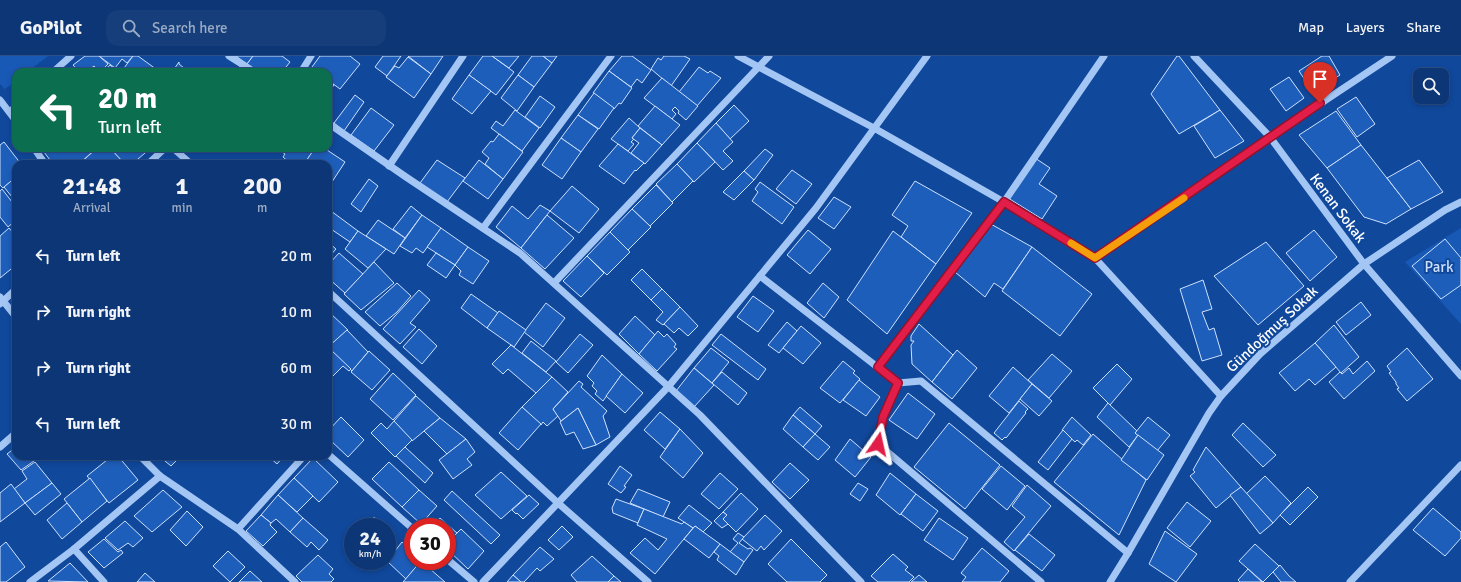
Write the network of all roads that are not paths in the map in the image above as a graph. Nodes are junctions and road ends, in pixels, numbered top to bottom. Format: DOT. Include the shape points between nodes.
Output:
graph roads {
  1 [pos="70,56"];
  2 [pos="229,56"];
  3 [pos="311,56"];
  4 [pos="463,56"];
  5 [pos="611,56"];
  6 [pos="738,56"];
  7 [pos="769,56"];
  8 [pos="927,56"];
  9 [pos="1104,56"];
  10 [pos="1194,56"];
  11 [pos="1392,56"];
  12 [pos="245,66"];
  13 [pos="759,67"];
  14 [pos="57,68"];
  15 [pos="248,68"];
  16 [pos="303,68"];
  17 [pos="0,100"];
  18 [pos="10,112"];
  19 [pos="12,115"];
  20 [pos="332,127"];
  21 [pos="874,128"];
  22 [pos="1270,137"];
  23 [pos="161,152"];
  24 [pos="178,152"];
  25 [pos="152,160"];
  26 [pos="186,160"];
  27 [pos="389,166"];
  28 [pos="1004,202"];
  29 [pos="1461,202"];
  30 [pos="483,228"];
  31 [pos="1095,258"];
  32 [pos="1364,264"];
  33 [pos="760,276"];
  34 [pos="554,283"];
  35 [pos="12,292"];
  36 [pos="332,295"];
  37 [pos="1,301"];
  38 [pos="12,313"];
  39 [pos="878,367"];
  40 [pos="1461,376"];
  41 [pos="898,383"];
  42 [pos="668,387"];
  43 [pos="1221,396"];
  44 [pos="12,436"];
  45 [pos="0,447"];
  46 [pos="332,457"];
  47 [pos="144,460"];
  48 [pos="300,460"];
  49 [pos="1461,465"];
  50 [pos="160,476"];
  51 [pos="558,503"];
  52 [pos="404,520"];
  53 [pos="238,529"];
  54 [pos="74,549"];
  55 [pos="1128,553"];
  56 [pos="456,566"];
  57 [pos="30,582"];
  58 [pos="104,582"];
  59 [pos="295,582"];
  60 [pos="474,582"];
  61 [pos="483,582"];
  62 [pos="648,582"];
  63 [pos="861,582"];
  64 [pos="1041,582"];
  65 [pos="1110,582"];
  66 [pos="1350,582"];
  1 -- 14 [label="street"];
  2 -- 12 [label="street"];
  3 -- 16 [label="street"];
  4 -- 27 [label="street"];
  5 -- 30 [label="street"];
  6 -- 13 [label="street"];
  7 -- 13 [label="street"];
  8 -- 21 [label="street"];
  9 -- 28 [label="street"];
  10 -- 22 [label="street, Kenan Sokak"];
  11 -- 22 [label="street"];
  12 -- 15 [label="street"];
  13 -- 21 [label="street"];
  13 -- 34 [label="street"];
  17 -- 18 [label="street"];
  18 -- 19 [label="street"];
  20 -- 27 [label="street"];
  21 -- 28 [label="street"];
  21 -- 33 [label="street" via="816,208"];
  22 -- 31 [label="street"];
  22 -- 32 [label="street, Kenan Sokak"];
  23 -- 25 [label="street"];
  24 -- 26 [label="street"];
  27 -- 30 [label="street"];
  28 -- 31 [label="street"];
  28 -- 39 [label="street"];
  29 -- 32 [label="street, Gündoğmuş Sokak"];
  30 -- 34 [label="street" via="520,253"];
  31 -- 43 [label="street"];
  32 -- 40 [label="street, Kenan Sokak"];
  32 -- 43 [label="street, Gündoğmuş Sokak" via="1260,354"];
  33 -- 39 [label="street"];
  33 -- 42 [label="street"];
  34 -- 42 [label="street"];
  35 -- 37 [label="street"];
  36 -- 51 [label="street"];
  37 -- 38 [label="street"];
  39 -- 41 [label="street"];
  41 -- 55 [label="street" via="921,381"];
  41 -- 64 [label="street" via="883,417 878,444"];
  42 -- 51 [label="street"];
  42 -- 63 [label="street" via="700,415"];
  43 -- 55 [label="street, Gündoğmuş Sokak"];
  44 -- 45 [label="street"];
  46 -- 52 [label="street"];
  47 -- 50 [label="street"];
  48 -- 53 [label="street"];
  49 -- 66 [label="street"];
  50 -- 53 [label="street"];
  50 -- 54 [label="street"];
  51 -- 61 [label="street"];
  51 -- 62 [label="street"];
  53 -- 59 [label="street"];
  54 -- 57 [label="street"];
  54 -- 58 [label="street"];
  55 -- 65 [label="street, Gündoğmuş Sokak"];
  56 -- 60 [label="street"];
}
